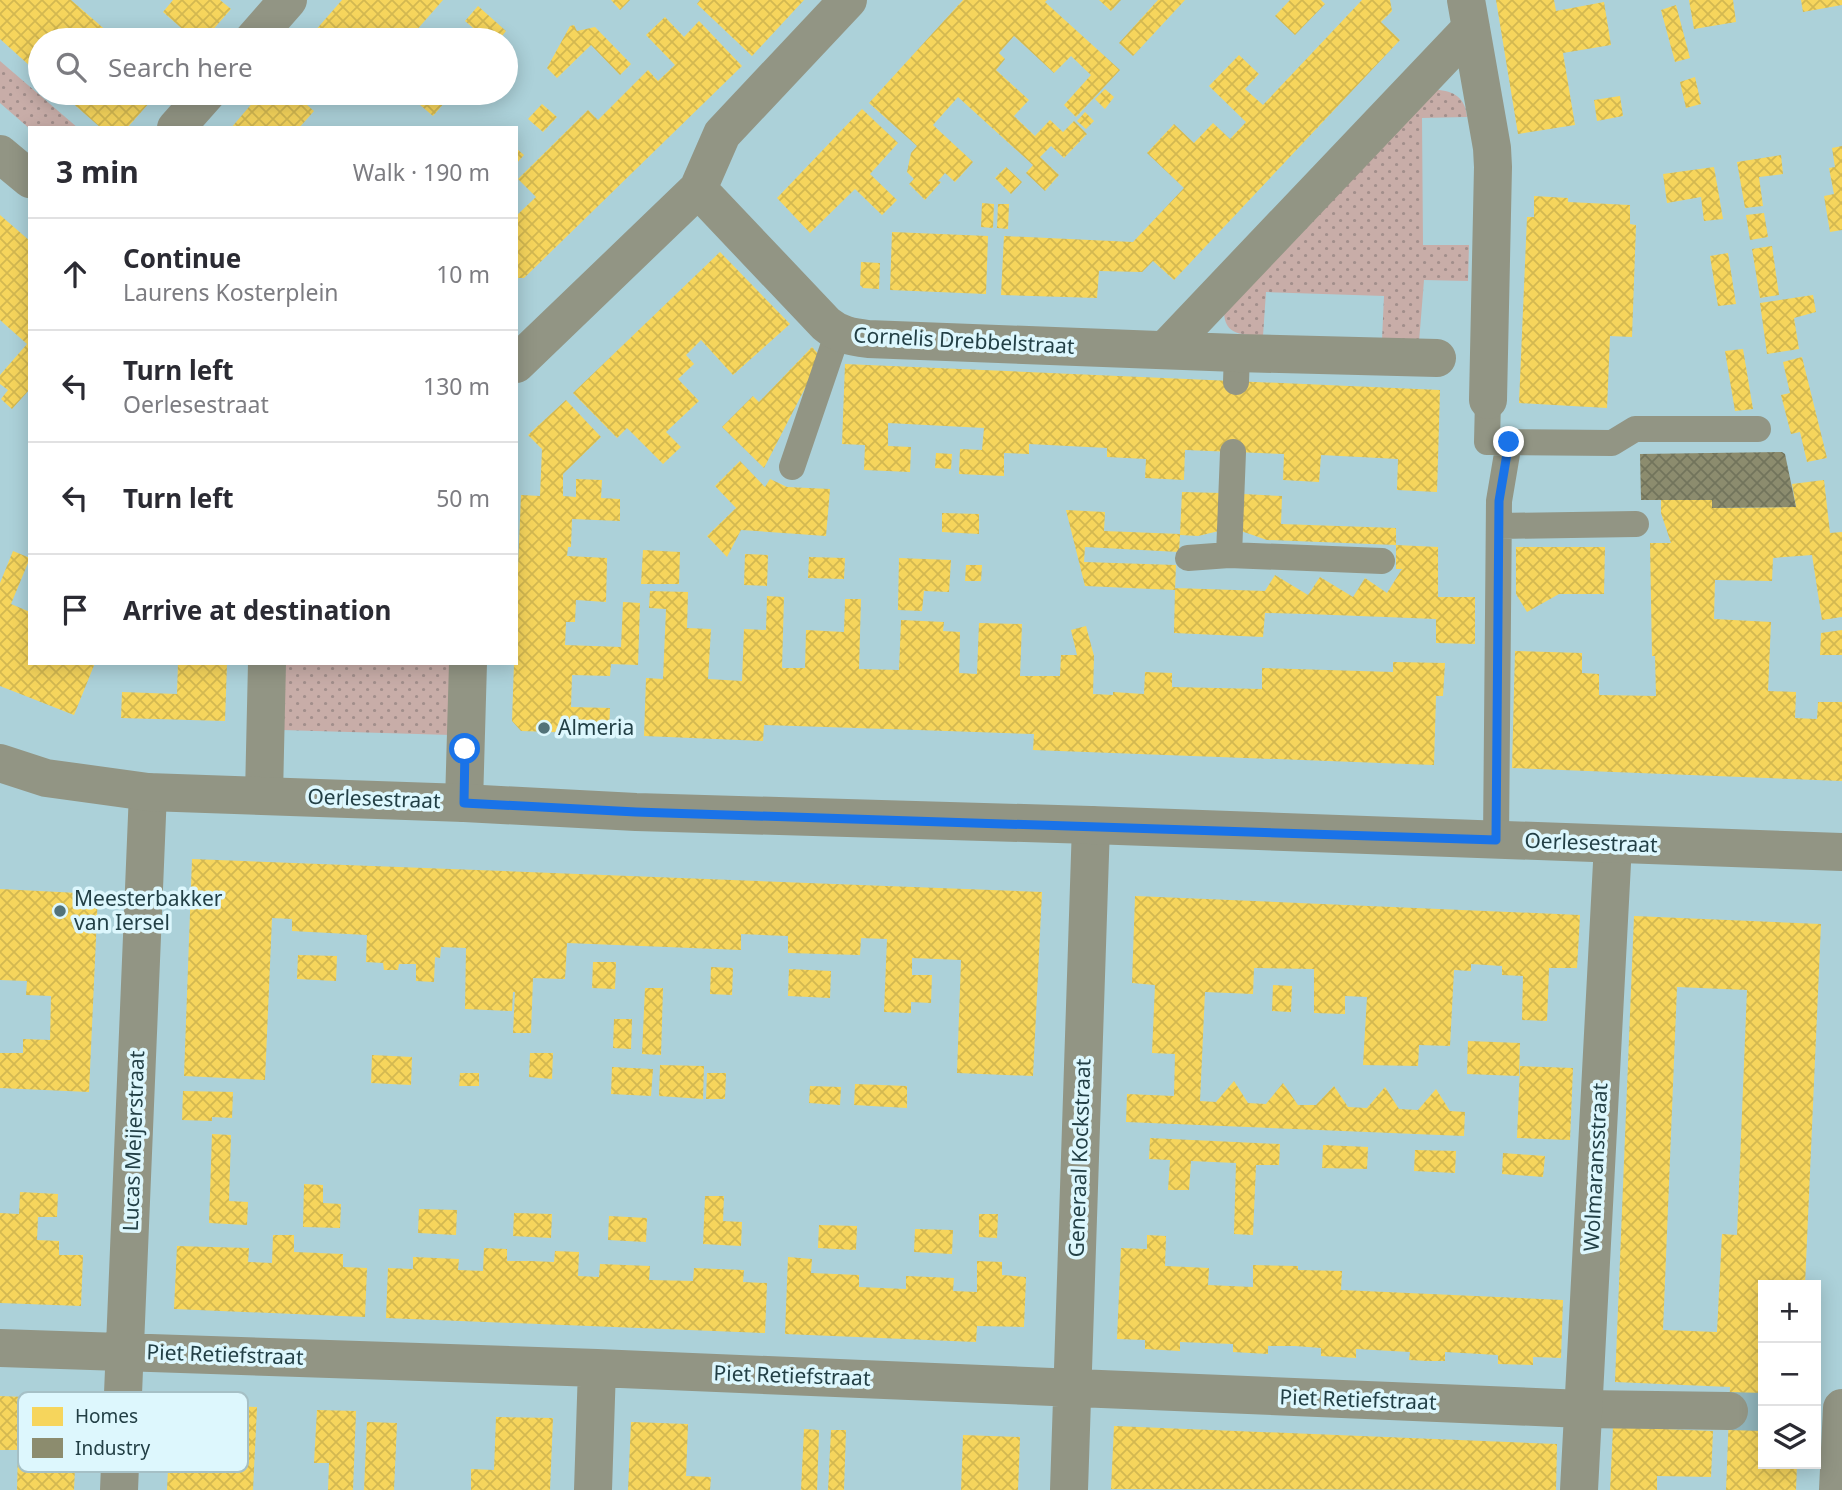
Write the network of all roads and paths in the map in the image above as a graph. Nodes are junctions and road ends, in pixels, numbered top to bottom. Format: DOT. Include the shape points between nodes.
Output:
graph roads {
  1 [pos="288,0"];
  2 [pos="848,0"];
  3 [pos="1469,14"];
  4 [pos="264,28"];
  5 [pos="196,105"];
  6 [pos="178,126"];
  7 [pos="0,154"];
  8 [pos="28,177"];
  9 [pos="698,189"];
  10 [pos="838,332"];
  11 [pos="1165,351"];
  12 [pos="1437,358"];
  13 [pos="518,362"];
  14 [pos="1488,400"];
  15 [pos="1758,429"];
  16 [pos="1509,442"];
  17 [pos="1233,452"];
  18 [pos="792,467"];
  19 [pos="1636,524"];
  20 [pos="1499,526"];
  21 [pos="1229,555"];
  22 [pos="1188,558"];
  23 [pos="1382,561"];
  24 [pos="267,665"];
  25 [pos="468,665"];
  26 [pos="0,762"];
  27 [pos="148,792"];
  28 [pos="264,795"];
  29 [pos="464,803"];
  30 [pos="1091,825"];
  31 [pos="1496,840"];
  32 [pos="1613,844"];
  33 [pos="1842,852"];
  34 [pos="0,1348"];
  35 [pos="126,1352"];
  36 [pos="597,1368"];
  37 [pos="1073,1388"];
  38 [pos="124,1392"];
  39 [pos="1583,1409"];
  40 [pos="1842,1409"];
  41 [pos="1729,1411"];
  42 [pos="1821,1413"];
  43 [pos="1842,1414"];
  44 [pos="120,1472"];
  45 [pos="119,1490"];
  46 [pos="593,1490"];
  47 [pos="1069,1490"];
  48 [pos="1579,1490"];
  49 [pos="1838,1490"];
  1 -- 4 [label="street"];
  2 -- 9 [label="street" via="722,134"];
  3 -- 11 [label="street"];
  3 -- 14 [label="street" via="1493,167"];
  5 -- 6 [label="street"];
  7 -- 8 [label="street"];
  9 -- 10 [label="street, Cornelis Drebbelstraat"];
  9 -- 13 [label="street"];
  10 -- 11 [label="street, Cornelis Drebbelstraat" via="868,339"];
  10 -- 18 [label="lane"];
  11 -- 12 [label="street, Cornelis Drebbelstraat" via="1236,367"];
  14 -- 16 [label="lane" via="1487,442"];
  15 -- 16 [label="lane" via="1635,429 1612,443"];
  16 -- 20 [label="lane"];
  17 -- 21 [label="lane"];
  19 -- 20 [label="lane"];
  20 -- 31 [label="lane"];
  21 -- 22 [label="lane"];
  21 -- 23 [label="lane"];
  24 -- 28 [label="street"];
  25 -- 29 [label="street"];
  26 -- 27 [label="street, Oerlesestraat" via="46,778"];
  27 -- 28 [label="street, Oerlesestraat"];
  27 -- 35 [label="street, Lucas Meijerstraat"];
  28 -- 29 [label="street, Oerlesestraat"];
  29 -- 30 [label="street, Oerlesestraat"];
  30 -- 31 [label="street, Oerlesestraat"];
  30 -- 37 [label="street, Generaal Kockstraat"];
  31 -- 32 [label="street, Oerlesestraat"];
  32 -- 33 [label="street, Oerlesestraat"];
  32 -- 39 [label="street, Wolmaransstraat"];
  34 -- 35 [label="street, Piet Retiefstraat"];
  35 -- 36 [label="street, Piet Retiefstraat"];
  35 -- 38 [label="street, Lucas Meijerstraat"];
  36 -- 37 [label="street, Piet Retiefstraat"];
  36 -- 46 [label="street"];
  37 -- 39 [label="street, Piet Retiefstraat"];
  37 -- 47 [label="street, Generaal Kockstraat"];
  39 -- 41 [label="street, Piet Retiefstraat"];
  39 -- 48 [label="street, Wolmaransstraat"];
  40 -- 43 [label="street"];
  42 -- 43 [label="street"];
  43 -- 49 [label="street"];
  44 -- 45 [label="street, Lucas Meijerstraat"];
}
